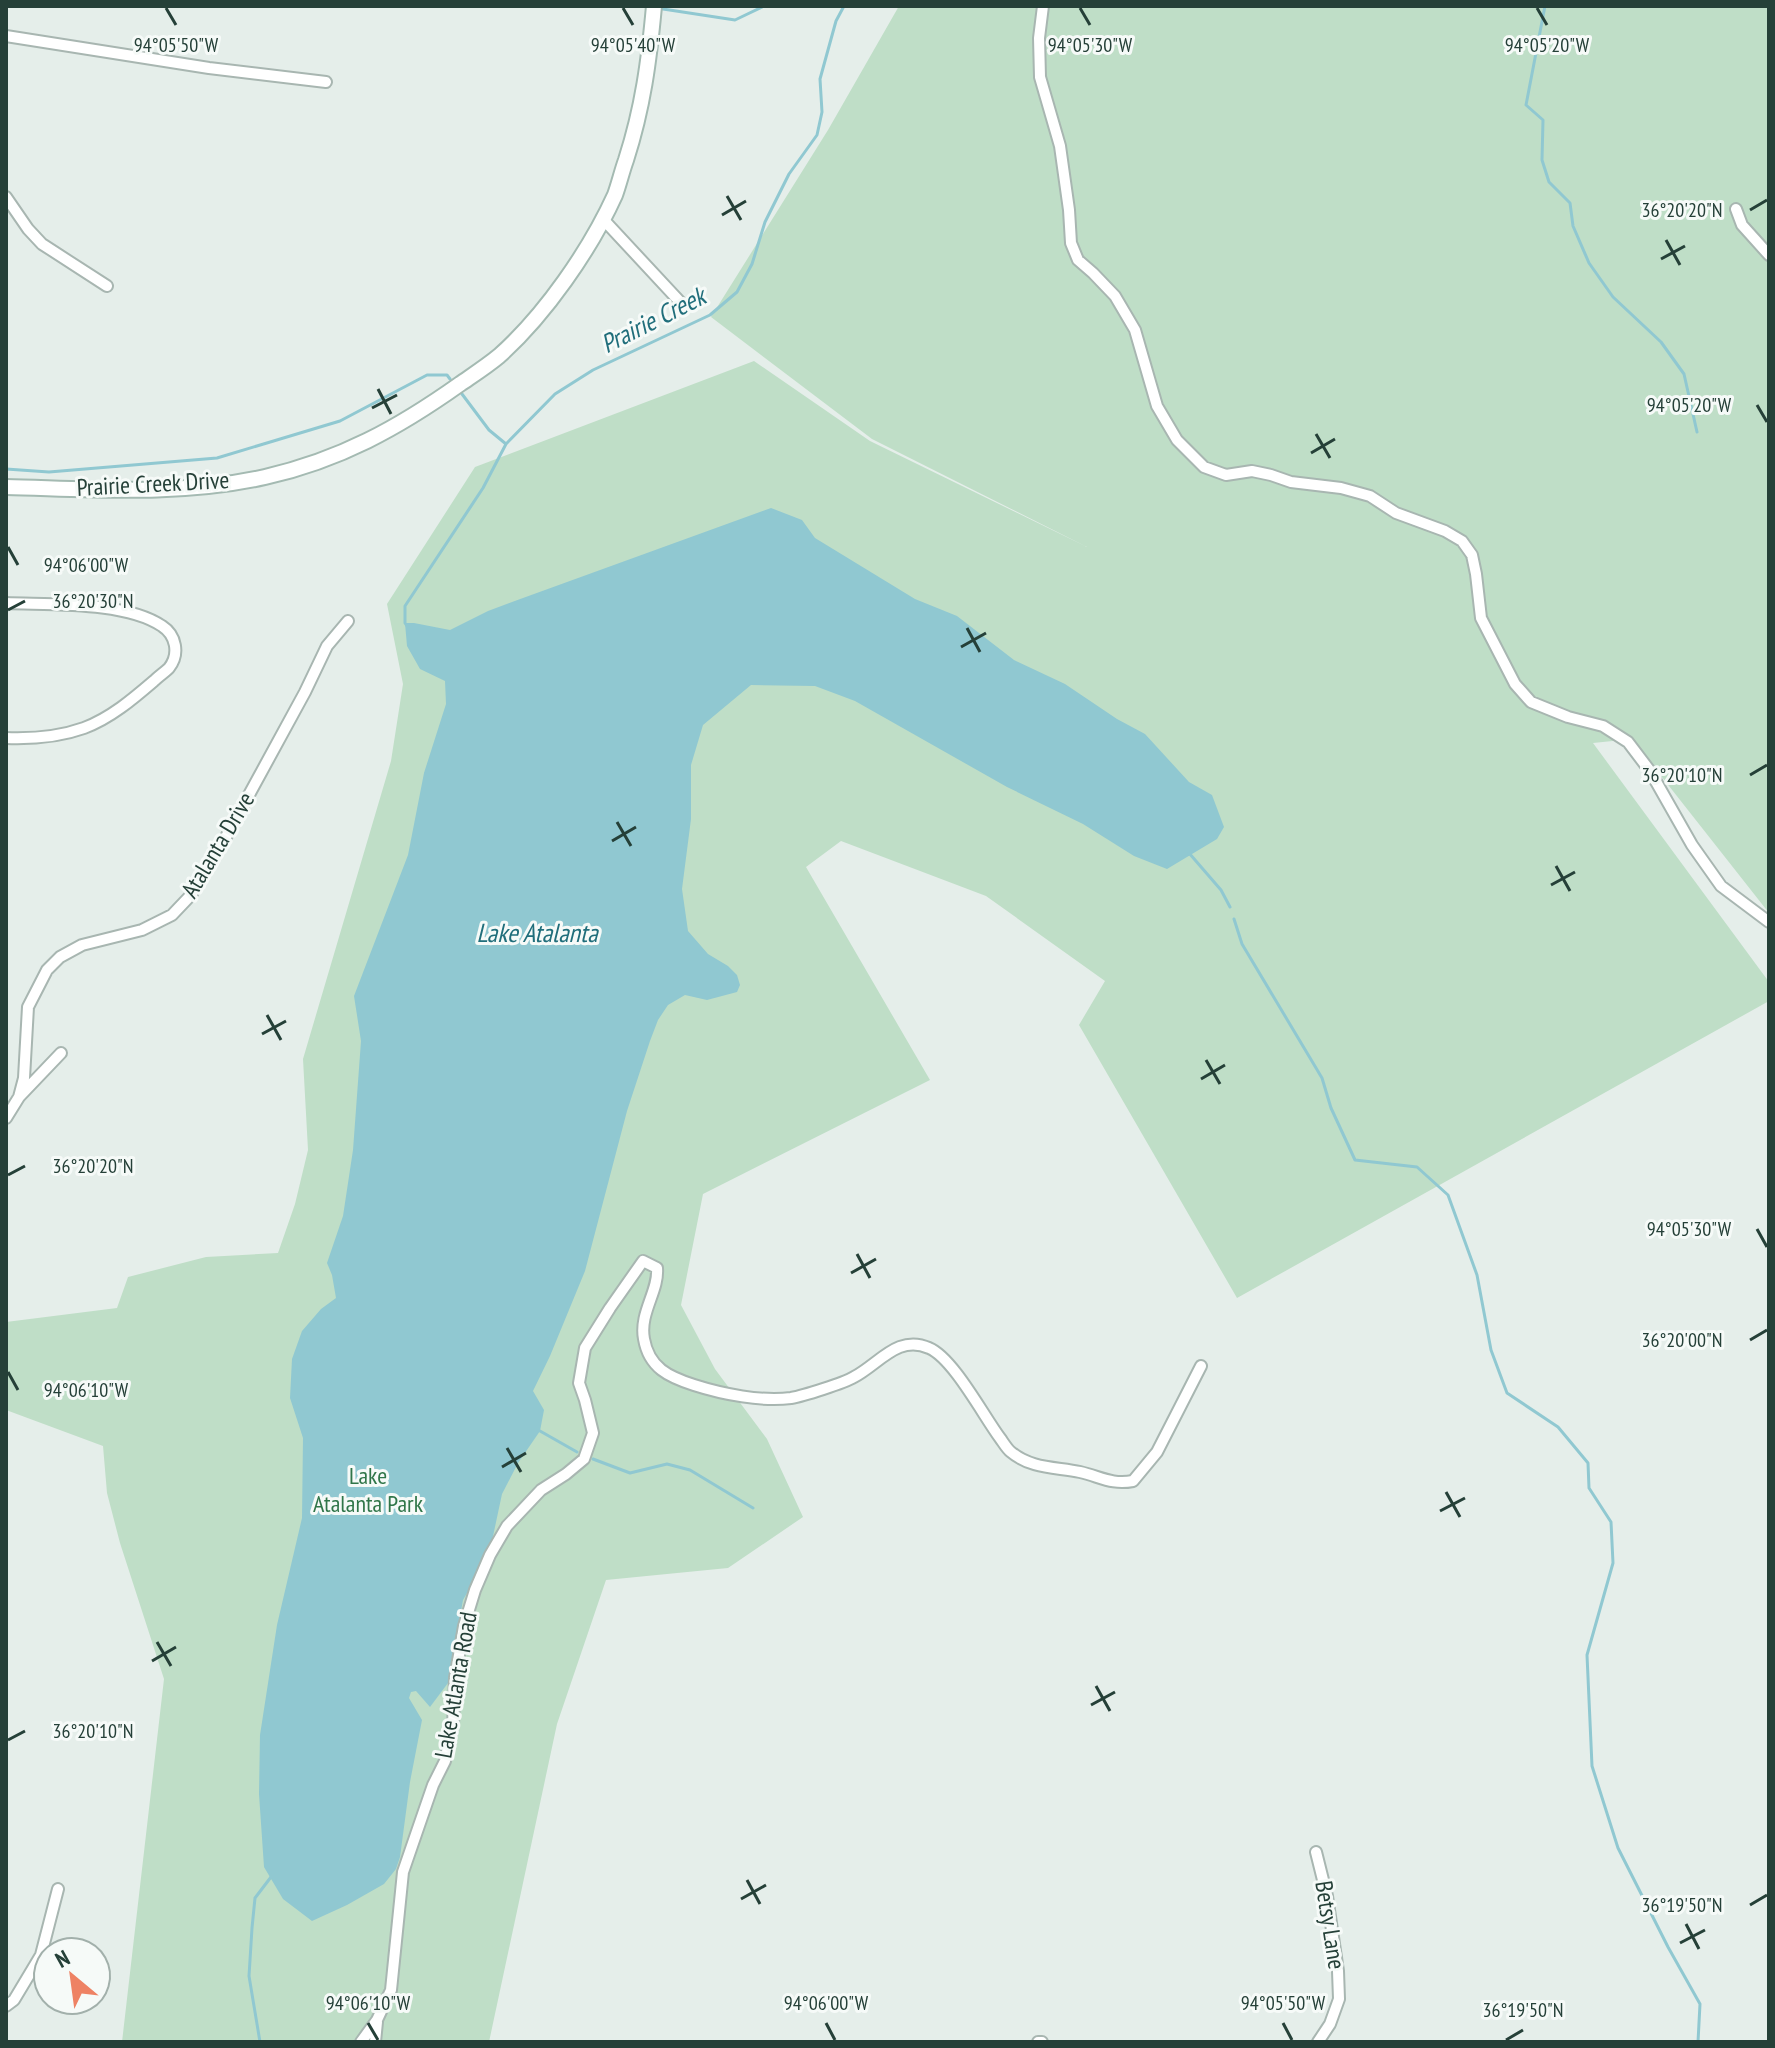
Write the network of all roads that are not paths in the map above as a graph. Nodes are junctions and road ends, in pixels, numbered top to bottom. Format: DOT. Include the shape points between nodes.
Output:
graph roads {
  1 [pos="654,6"];
  2 [pos="1043,6"];
  3 [pos="6,36"];
  4 [pos="326,82"];
  5 [pos="6,197"];
  6 [pos="1736,209"];
  7 [pos="602,218"];
  8 [pos="1769,255"];
  9 [pos="107,286"];
  10 [pos="682,304"];
  11 [pos="6,487"];
  12 [pos="6,603"];
  13 [pos="348,621"];
  14 [pos="6,738"];
  15 [pos="1769,922"];
  16 [pos="61,1053"];
  17 [pos="19,1097"];
  18 [pos="6,1118"];
  19 [pos="1201,1366"];
  20 [pos="1316,1852"];
  21 [pos="58,1889"];
  22 [pos="6,2006"];
  23 [pos="377,2020"];
  24 [pos="361,2042"];
  25 [pos="375,2042"];
  26 [pos="1318,2042"];
  1 -- 7 [label="main road, Prairie Creek Drive" via="636,129"];
  2 -- 15 [label="street" via="1040,77 1060,146 1071,243 1078,260 1115,296 1135,330 1157,406 1177,440 1204,467 1226,475 1252,471 1370,496 1462,541 1472,555 1481,618 1515,684 1531,702 1603,726 1628,742 1721,886"];
  3 -- 4 [label="street"];
  5 -- 9 [label="street" via="42,244"];
  6 -- 8 [label="street" via="1742,225"];
  7 -- 10 [label="street"];
  7 -- 11 [label="main road, Prairie Creek Drive" via="544,308 499,356 368,442 287,471 194,487"];
  12 -- 14 [label="street" via="120,609 165,627 175,639 170,666 126,705 86,728 39,739"];
  13 -- 17 [label="street, Atalanta Drive" via="327,646 191,895 172,915 142,930 82,945 47,970 28,1007"];
  16 -- 17 [label="street"];
  17 -- 18 [label="street"];
  19 -- 23 [label="street, Lake Atlanta Road" via="1157,1452 1133,1481 1118,1484 1033,1464 1011,1452 954,1369 932,1349 917,1344 902,1344 854,1378 790,1398 753,1398 672,1378 653,1362 644,1338 645,1312 658,1276 657,1268 643,1261 585,1348 579,1383 593,1433 584,1459 541,1490 507,1526 475,1590 455,1678 445,1761 403,1872 391,1990"];
  20 -- 26 [label="street, Betsy Lane" via="1327,1896 1339,1999"];
  21 -- 22 [label="street" via="41,1955"];
  23 -- 24 [label="street, Lake Atlanta Road"];
  23 -- 25 [label="street, Lake Atlanta Road"];
}
